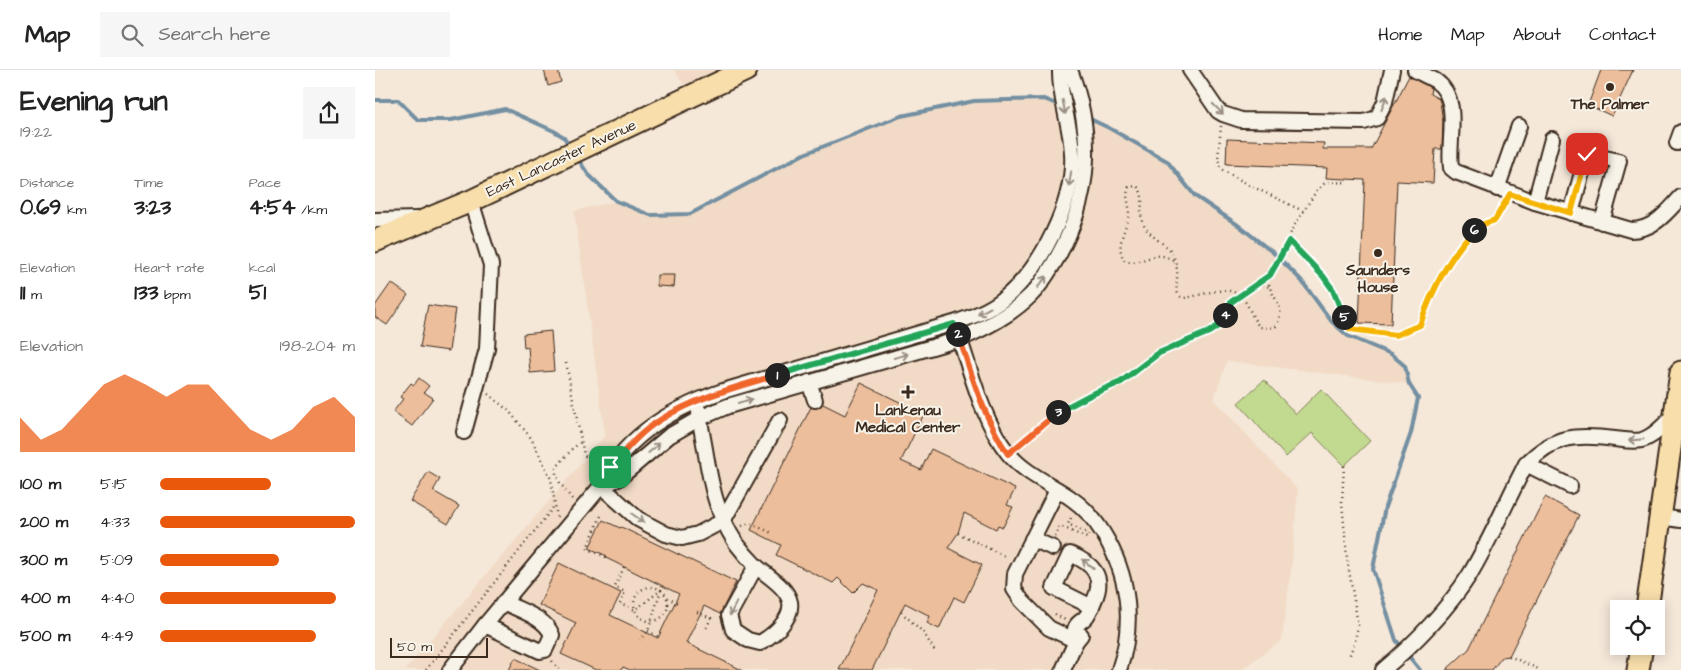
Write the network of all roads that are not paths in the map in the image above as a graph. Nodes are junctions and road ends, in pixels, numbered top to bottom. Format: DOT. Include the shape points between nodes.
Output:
graph roads {
  1 [pos="746,70"];
  2 [pos="1070,70"];
  3 [pos="1189,70"];
  4 [pos="1392,70"];
  5 [pos="1409,70"];
  6 [pos="1415,70"];
  7 [pos="1060,76"];
  8 [pos="1519,126"];
  9 [pos="1553,139"];
  10 [pos="1497,189"];
  11 [pos="1681,197"];
  12 [pos="471,201"];
  13 [pos="1535,202"];
  14 [pos="1571,213"];
  15 [pos="429,219"];
  16 [pos="375,220"];
  17 [pos="1602,222"];
  18 [pos="375,241"];
  19 [pos="954,324"];
  20 [pos="960,339"];
  21 [pos="1681,372"];
  22 [pos="809,382"];
  23 [pos="699,399"];
  24 [pos="815,400"];
  25 [pos="1678,414"];
  26 [pos="700,418"];
  27 [pos="781,420"];
  28 [pos="465,432"];
  29 [pos="1526,464"];
  30 [pos="601,486"];
  31 [pos="1570,486"];
  32 [pos="1057,490"];
  33 [pos="1671,518"];
  34 [pos="723,521"];
  35 [pos="1033,539"];
  36 [pos="1051,548"];
  37 [pos="756,566"];
  38 [pos="1649,600"];
  39 [pos="504,602"];
  40 [pos="1089,612"];
  41 [pos="485,625"];
  42 [pos="1076,641"];
  43 [pos="1640,655"];
  44 [pos="450,670"];
  45 [pos="1063,670"];
  46 [pos="1119,670"];
  47 [pos="1383,670"];
  48 [pos="1638,670"];
  1 -- 12 [label="highway, East Lancaster Avenue"];
  20 -- 2 [label="street, one-way" via="990,325 1031,295 1063,247 1081,203 1086,176 1085,129"];
  3 -- 4 [label="street, one-way" via="1218,111 1241,120 1364,122 1377,118 1385,102"];
  4 -- 5 [label="street"];
  6 -- 10 [label="street" via="1437,82 1451,102 1451,168"];
  7 -- 19 [label="street, one-way" via="1072,153 1067,200 1058,222 1021,281 1002,300 983,313"];
  8 -- 10 [label="street"];
  9 -- 13 [label="street"];
  10 -- 13 [label="street"];
  11 -- 17 [label="street" via="1656,222 1640,230"];
  12 -- 15 [label="highway, East Lancaster Avenue"];
  12 -- 28 [label="street" via="491,265 487,349"];
  13 -- 14 [label="street"];
  14 -- 17 [label="street"];
  14 -- 17 [label="street" via="1587,154 1619,161"];
  15 -- 16 [label="street"];
  15 -- 18 [label="highway, East Lancaster Avenue"];
  19 -- 20 [label="street"];
  19 -- 23 [label="street"];
  22 -- 20 [label="street, one-way"];
  20 -- 32 [label="street" via="976,392 999,441 1028,472"];
  21 -- 25 [label="highway"];
  22 -- 24 [label="street"];
  26 -- 22 [label="street, one-way" via="728,406"];
  23 -- 26 [label="street"];
  23 -- 30 [label="street" via="659,420 640,435 610,467"];
  25 -- 29 [label="street, one-way" via="1642,440 1593,436 1567,438 1543,448"];
  25 -- 33 [label="highway"];
  30 -- 26 [label="street, one-way" via="618,479 669,436"];
  26 -- 34 [label="street" via="712,493"];
  27 -- 34 [label="street"];
  29 -- 31 [label="street"];
  29 -- 47 [label="street" via="1469,574 1413,643"];
  30 -- 34 [label="street, one-way" via="639,520 666,534 682,538"];
  30 -- 39 [label="street"];
  32 -- 35 [label="street"];
  32 -- 46 [label="street" via="1087,511 1098,525 1124,576 1128,623"];
  33 -- 38 [label="highway"];
  34 -- 37 [label="street"];
  35 -- 36 [label="street"];
  35 -- 42 [label="street" via="1015,574 1014,589 1049,628"];
  37 -- 37 [label="street, one-way" via="729,615 733,630 748,640 760,643 786,619 790,604 781,589"];
  39 -- 41 [label="street"];
  39 -- 41 [label="street" via="549,628 552,635 545,650 540,651"];
  40 -- 42 [label="street" via="1075,629"];
  41 -- 44 [label="street"];
  42 -- 45 [label="street"];
  43 -- 48 [label="highway"];
}
